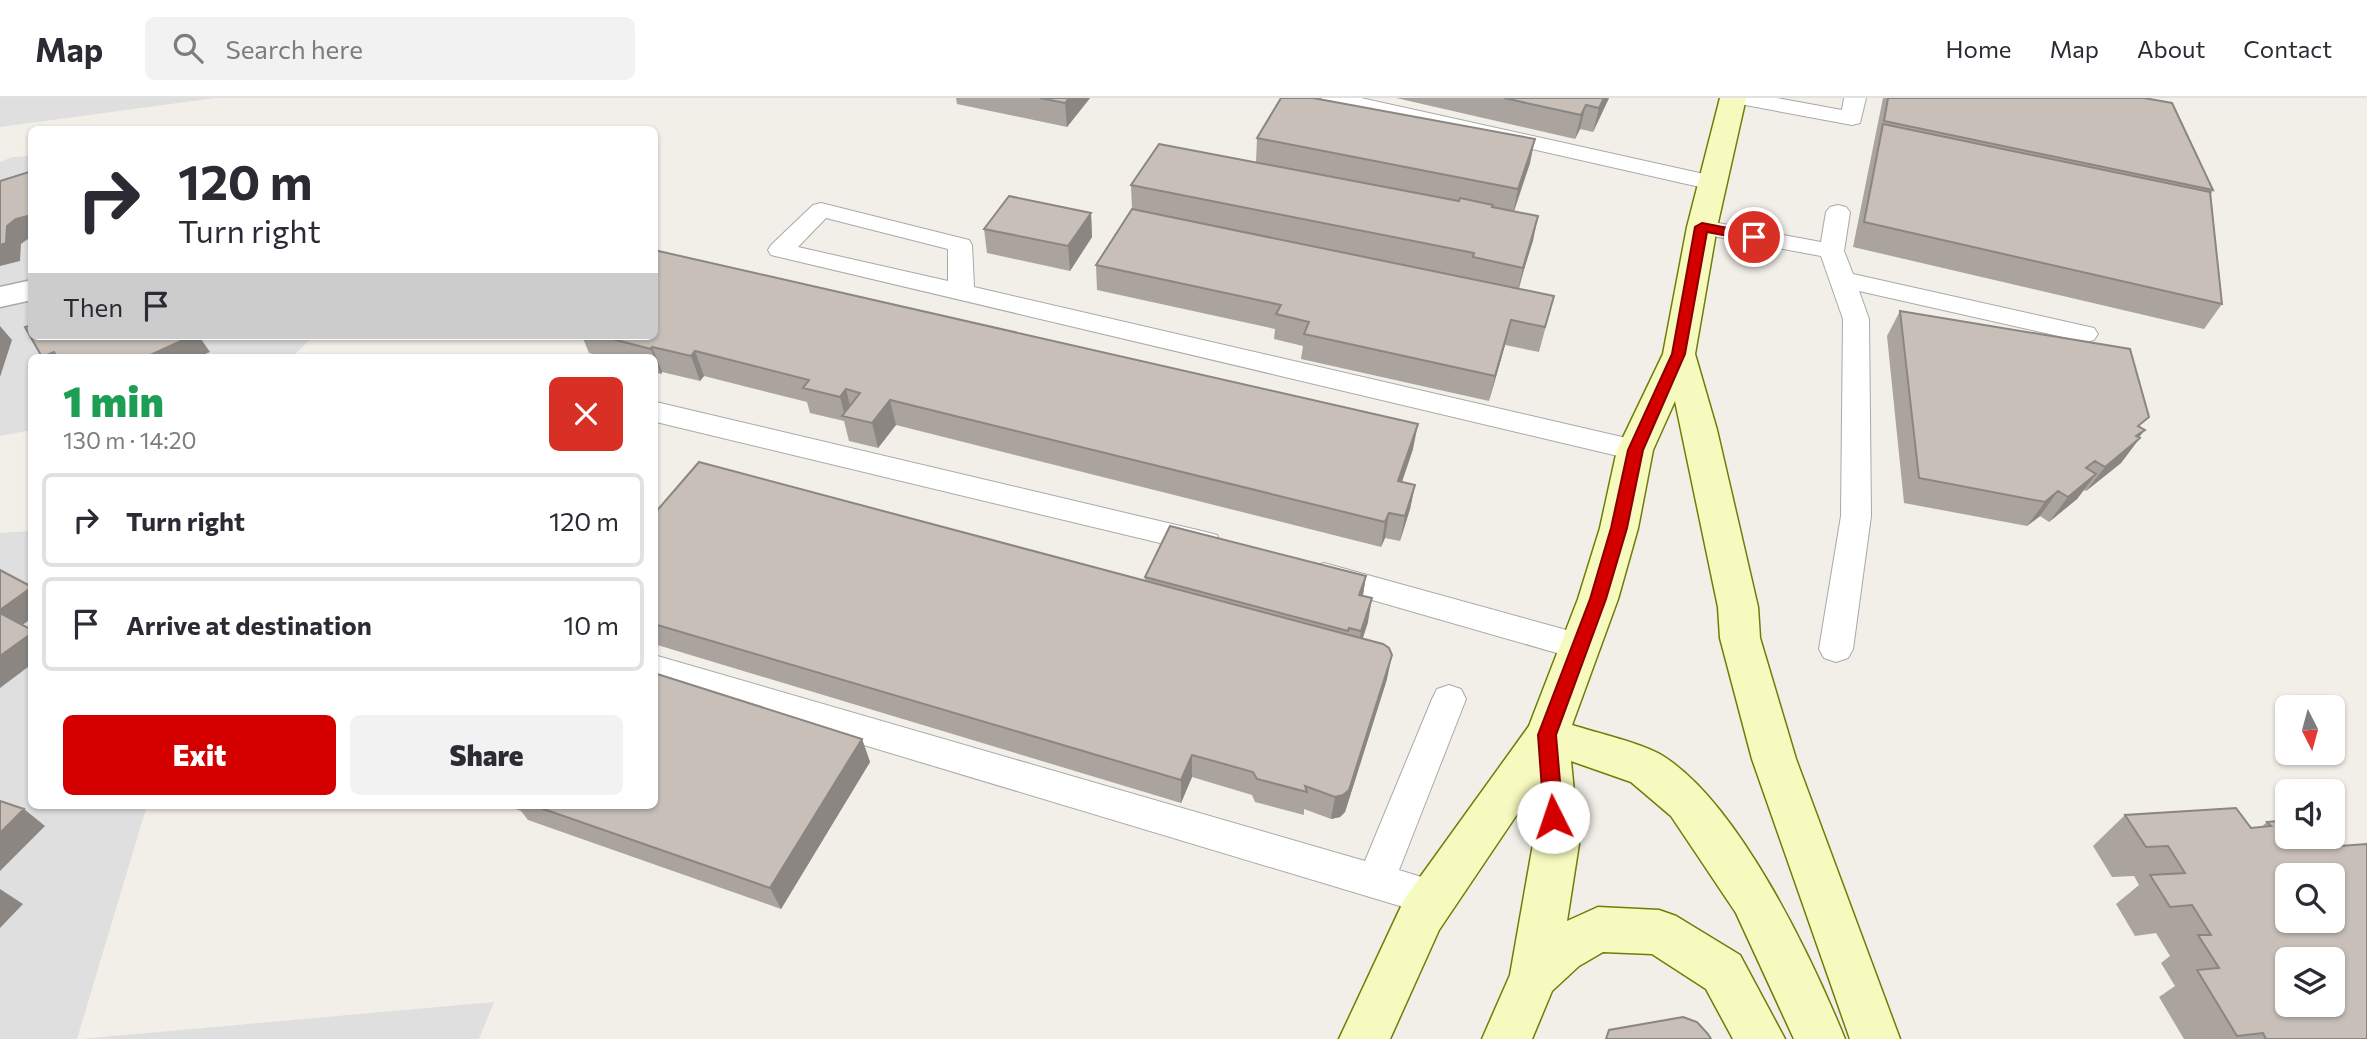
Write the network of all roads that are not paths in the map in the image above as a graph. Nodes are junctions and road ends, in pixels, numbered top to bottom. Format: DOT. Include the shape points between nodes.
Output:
graph roads {
  1 [pos="1332,98"];
  2 [pos="1733,98"];
  3 [pos="1740,98"];
  4 [pos="1855,98"];
  5 [pos="1713,183"];
  6 [pos="1838,212"];
  7 [pos="1702,227"];
  8 [pos="1832,251"];
  9 [pos="1843,280"];
  10 [pos="28,291"];
  11 [pos="961,293"];
  12 [pos="0,298"];
  13 [pos="2085,334"];
  14 [pos="1679,354"];
  15 [pos="658,412"];
  16 [pos="1635,450"];
  17 [pos="1234,550"];
  18 [pos="1301,569"];
  19 [pos="1581,647"];
  20 [pos="1836,649"];
  21 [pos="658,669"];
  22 [pos="1449,699"];
  23 [pos="1547,735"];
  24 [pos="1376,881"];
  25 [pos="1433,898"];
  26 [pos="1534,975"];
  27 [pos="1364,1039"];
  28 [pos="1507,1039"];
  29 [pos="1760,1039"];
  30 [pos="1819,1039"];
  31 [pos="1875,1039"];
  1 -- 5 [label="lane"];
  2 -- 5 [label="main road"];
  3 -- 4 [label="lane" via="1852,118"];
  5 -- 7 [label="main road"];
  6 -- 8 [label="lane"];
  7 -- 8 [label="lane"];
  7 -- 14 [label="main road"];
  8 -- 9 [label="lane"];
  9 -- 13 [label="lane"];
  9 -- 20 [label="lane" via="1856,319 1856,516"];
  10 -- 12 [label="street"];
  11 -- 11 [label="lane" via="870,271 779,250 821,210 960,245"];
  11 -- 16 [label="lane"];
  14 -- 16 [label="main road"];
  14 -- 31 [label="main road" via="1700,430 1738,607 1740,638 1774,759"];
  15 -- 17 [label="lane"];
  16 -- 19 [label="main road" via="1619,528"];
  18 -- 19 [label="lane"];
  19 -- 23 [label="main road"];
  21 -- 24 [label="lane"];
  22 -- 24 [label="lane"];
  23 -- 25 [label="main road"];
  23 -- 26 [label="main road" via="1556,844"];
  23 -- 30 [label="main road" via="1646,768 1687,803 1753,898"];
  24 -- 25 [label="lane"];
  25 -- 27 [label="main road"];
  26 -- 28 [label="main road"];
  26 -- 29 [label="main road" via="1562,950 1598,929 1659,932 1723,972"];
}
